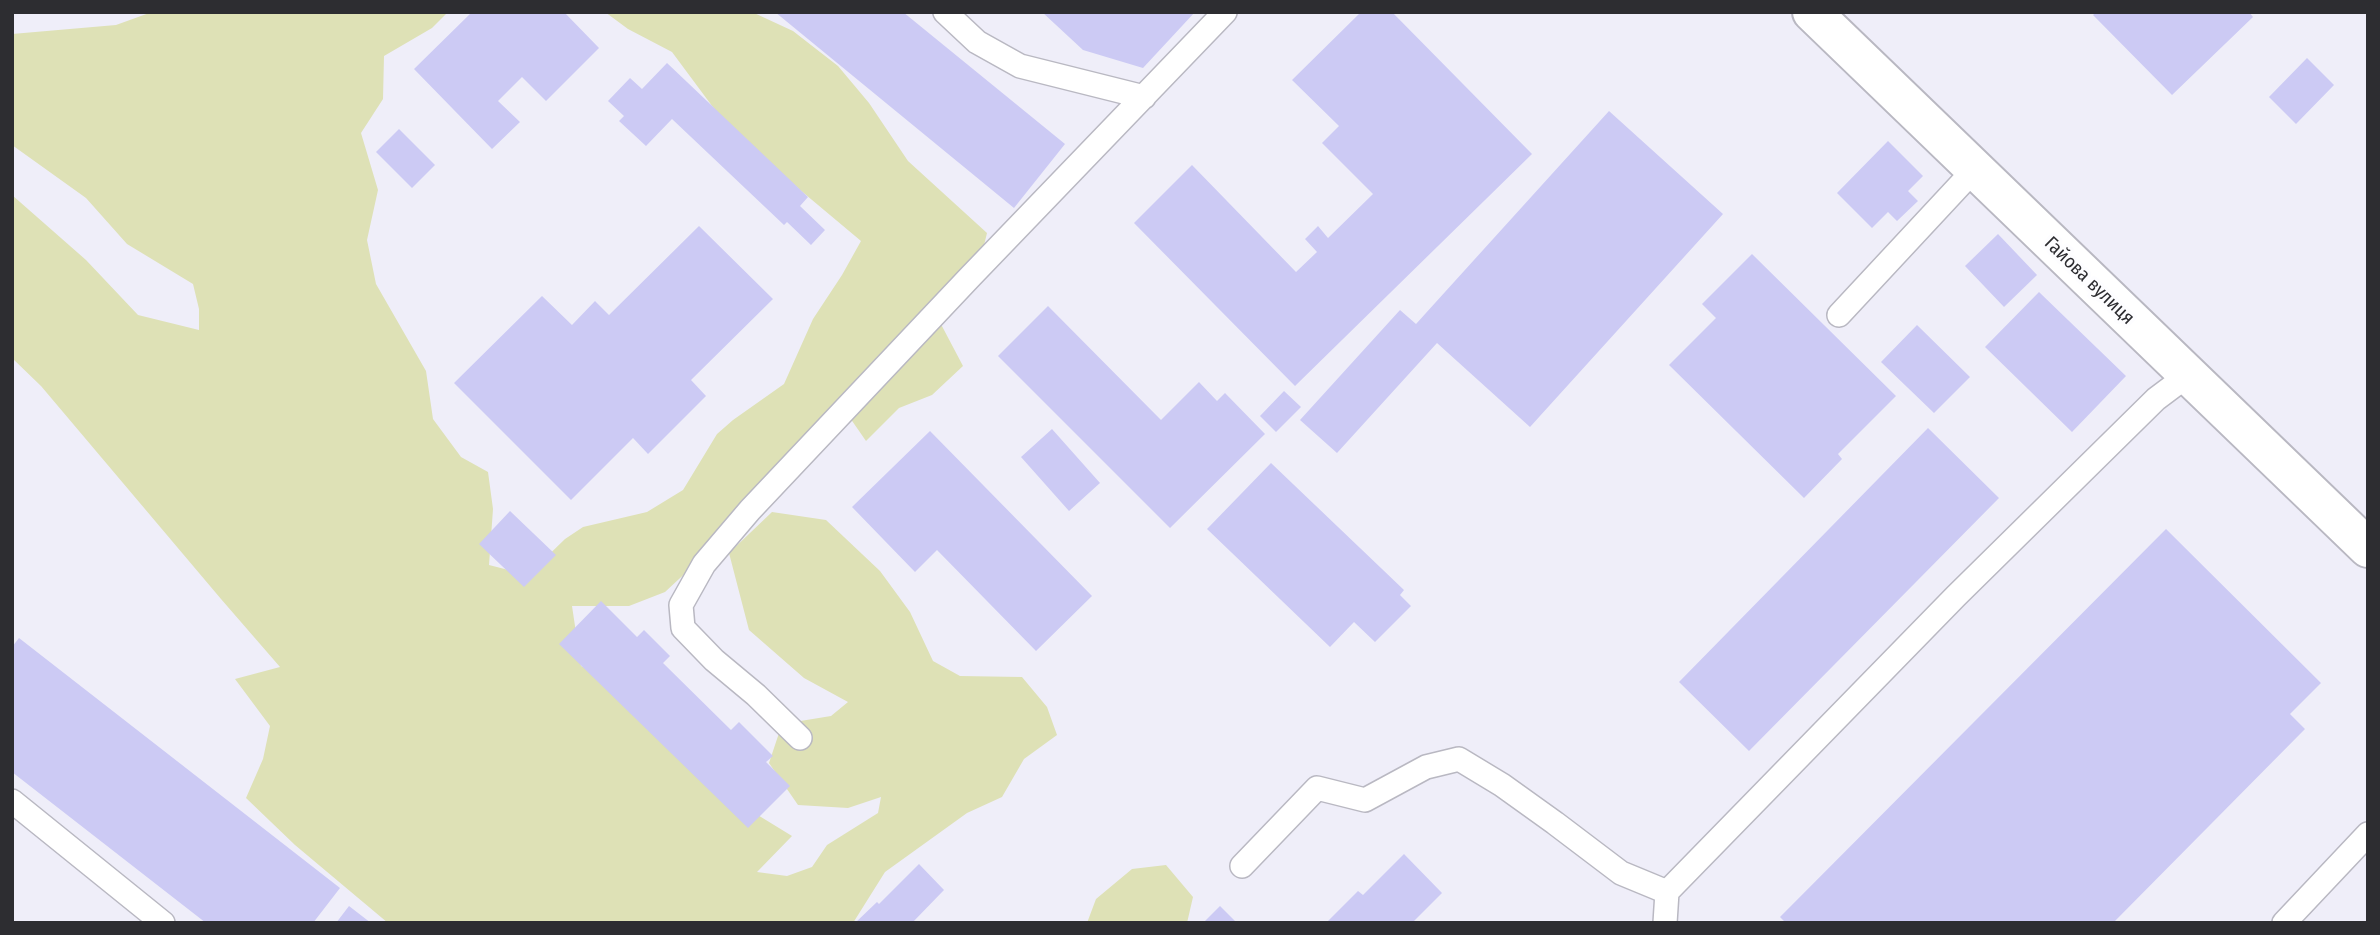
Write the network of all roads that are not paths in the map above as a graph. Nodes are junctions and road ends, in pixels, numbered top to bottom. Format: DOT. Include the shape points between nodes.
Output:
graph roads {
  1 [pos="945,12"];
  2 [pos="1225,12"];
  3 [pos="1812,12"];
  4 [pos="1144,96"];
  5 [pos="1974,170"];
  6 [pos="1839,315"];
  7 [pos="2188,375"];
  8 [pos="2368,548"];
  9 [pos="800,738"];
  10 [pos="12,801"];
  11 [pos="2368,834"];
  12 [pos="1242,866"];
  13 [pos="1667,892"];
  14 [pos="163,923"];
  15 [pos="1665,923"];
  16 [pos="2284,923"];
  1 -- 4 [label="lane" via="977,42 1020,66"];
  2 -- 4 [label="lane"];
  3 -- 5 [label="street, Гайова вулиця"];
  4 -- 9 [label="lane" via="750,510 704,564 681,605 683,628"];
  5 -- 6 [label="lane"];
  5 -- 7 [label="street, Гайова вулиця"];
  7 -- 8 [label="street, Гайова вулиця"];
  7 -- 13 [label="lane" via="2156,399 1956,596"];
  10 -- 14 [label="lane"];
  11 -- 16 [label="lane"];
  12 -- 13 [label="lane" via="1317,788 1365,800 1426,767 1459,759 1621,873"];
  13 -- 15 [label="lane"];
}
